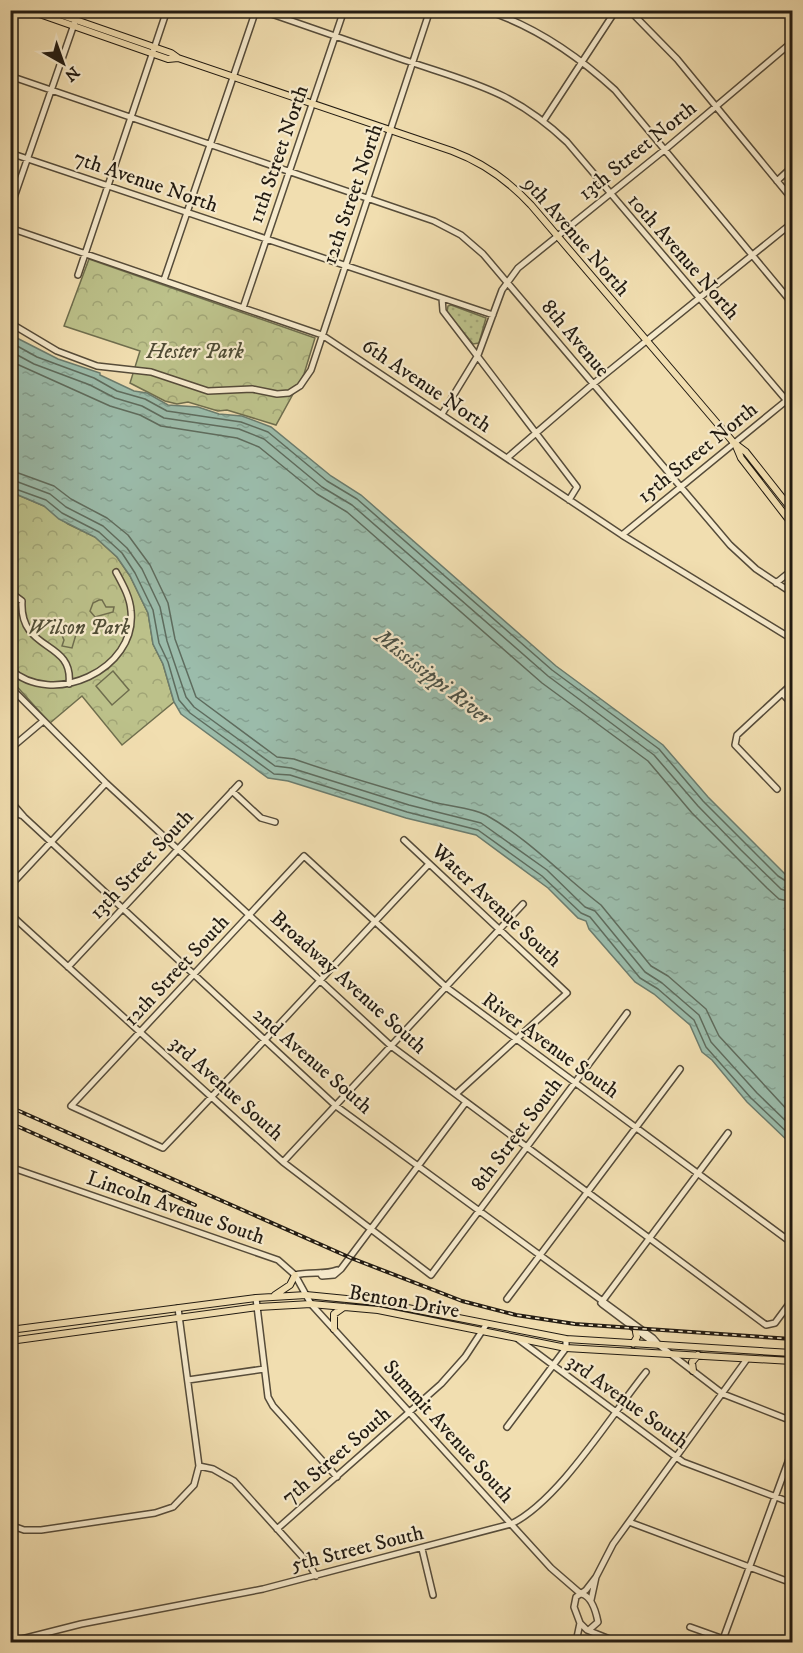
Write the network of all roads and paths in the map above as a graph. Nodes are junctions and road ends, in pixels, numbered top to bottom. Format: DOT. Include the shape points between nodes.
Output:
graph roads {
  1 [pos="28,10"];
  2 [pos="47,10"];
  3 [pos="79,10"];
  4 [pos="167,10"];
  5 [pos="258,10"];
  6 [pos="344,10"];
  7 [pos="430,10"];
  8 [pos="486,10"];
  9 [pos="616,10"];
  10 [pos="629,10"];
  11 [pos="74,23"];
  12 [pos="335,36"];
  13 [pos="792,42"];
  14 [pos="152,50"];
  15 [pos="584,61"];
  16 [pos="414,63"];
  17 [pos="10,76"];
  18 [pos="231,76"];
  19 [pos="51,90"];
  20 [pos="312,104"];
  21 [pos="716,108"];
  22 [pos="130,117"];
  23 [pos="544,120"];
  24 [pos="391,130"];
  25 [pos="209,144"];
  26 [pos="665,150"];
  27 [pos="10,153"];
  28 [pos="28,158"];
  29 [pos="792,167"];
  30 [pos="289,171"];
  31 [pos="777,181"];
  32 [pos="106,185"];
  33 [pos="609,194"];
  34 [pos="368,198"];
  35 [pos="792,199"];
  36 [pos="10,209"];
  37 [pos="186,213"];
  38 [pos="792,224"];
  39 [pos="10,228"];
  40 [pos="557,236"];
  41 [pos="266,240"];
  42 [pos="84,253"];
  43 [pos="753,256"];
  44 [pos="344,265"];
  45 [pos="78,275"];
  46 [pos="164,280"];
  47 [pos="507,282"];
  48 [pos="442,298"];
  49 [pos="700,298"];
  50 [pos="792,303"];
  51 [pos="243,308"];
  52 [pos="493,315"];
  53 [pos="10,323"];
  54 [pos="322,334"];
  55 [pos="647,341"];
  56 [pos="478,355"];
  57 [pos="593,384"];
  58 [pos="792,396"];
  59 [pos="787,400"];
  60 [pos="442,414"];
  61 [pos="536,433"];
  62 [pos="734,443"];
  63 [pos="507,458"];
  64 [pos="681,486"];
  65 [pos="569,500"];
  66 [pos="792,510"];
  67 [pos="792,524"];
  68 [pos="622,535"];
  69 [pos="792,570"];
  70 [pos="116,572"];
  71 [pos="776,583"];
  72 [pos="10,592"];
  73 [pos="792,593"];
  74 [pos="792,639"];
  75 [pos="10,669"];
  76 [pos="69,684"];
  77 [pos="792,684"];
  78 [pos="10,687"];
  79 [pos="782,693"];
  80 [pos="792,704"];
  81 [pos="42,722"];
  82 [pos="10,749"];
  83 [pos="106,783"];
  84 [pos="238,784"];
  85 [pos="777,789"];
  86 [pos="232,791"];
  87 [pos="10,801"];
  88 [pos="10,811"];
  89 [pos="24,817"];
  90 [pos="275,822"];
  91 [pos="404,840"];
  92 [pos="51,841"];
  93 [pos="178,849"];
  94 [pos="304,856"];
  95 [pos="429,864"];
  96 [pos="10,885"];
  97 [pos="524,904"];
  98 [pos="123,909"];
  99 [pos="10,914"];
  100 [pos="249,915"];
  101 [pos="374,922"];
  102 [pos="499,930"];
  103 [pos="68,967"];
  104 [pos="194,975"];
  105 [pos="320,981"];
  106 [pos="446,987"];
  107 [pos="627,1013"];
  108 [pos="140,1032"];
  109 [pos="265,1040"];
  110 [pos="516,1040"];
  111 [pos="391,1046"];
  112 [pos="680,1069"];
  113 [pos="575,1083"];
  114 [pos="456,1094"];
  115 [pos="211,1098"];
  116 [pos="466,1102"];
  117 [pos="336,1106"];
  118 [pos="636,1128"];
  119 [pos="728,1133"];
  120 [pos="526,1148"];
  121 [pos="283,1162"];
  122 [pos="417,1166"];
  123 [pos="10,1167"];
  124 [pos="698,1173"];
  125 [pos="588,1192"];
  126 [pos="479,1212"];
  127 [pos="371,1230"];
  128 [pos="649,1238"];
  129 [pos="792,1243"];
  130 [pos="540,1257"];
  131 [pos="295,1275"];
  132 [pos="431,1275"];
  133 [pos="306,1295"];
  134 [pos="272,1297"];
  135 [pos="256,1298"];
  136 [pos="507,1299"];
  137 [pos="792,1300"];
  138 [pos="601,1302"];
  139 [pos="311,1304"];
  140 [pos="344,1306"];
  141 [pos="258,1307"];
  142 [pos="178,1308"];
  143 [pos="180,1317"];
  144 [pos="485,1328"];
  145 [pos="333,1329"];
  146 [pos="10,1330"];
  147 [pos="636,1332"];
  148 [pos="518,1339"];
  149 [pos="566,1339"];
  150 [pos="10,1341"];
  151 [pos="633,1344"];
  152 [pos="658,1345"];
  153 [pos="566,1348"];
  154 [pos="792,1353"];
  155 [pos="670,1354"];
  156 [pos="698,1355"];
  157 [pos="747,1359"];
  158 [pos="792,1361"];
  159 [pos="554,1366"];
  160 [pos="264,1369"];
  161 [pos="693,1371"];
  162 [pos="646,1372"];
  163 [pos="188,1380"];
  164 [pos="723,1394"];
  165 [pos="409,1412"];
  166 [pos="614,1412"];
  167 [pos="792,1421"];
  168 [pos="507,1427"];
  169 [pos="792,1451"];
  170 [pos="678,1457"];
  171 [pos="199,1466"];
  172 [pos="337,1477"];
  173 [pos="776,1497"];
  174 [pos="792,1503"];
  175 [pos="629,1522"];
  176 [pos="511,1524"];
  177 [pos="10,1525"];
  178 [pos="277,1529"];
  179 [pos="422,1549"];
  180 [pos="749,1566"];
  181 [pos="316,1576"];
  182 [pos="596,1577"];
  183 [pos="564,1581"];
  184 [pos="792,1583"];
  185 [pos="581,1594"];
  186 [pos="433,1596"];
  187 [pos="591,1599"];
  188 [pos="573,1601"];
  189 [pos="598,1622"];
  190 [pos="580,1623"];
  191 [pos="690,1627"];
  192 [pos="589,1630"];
  193 [pos="609,1637"];
  194 [pos="27,1640"];
  195 [pos="722,1641"];
  196 [pos="10,1642"];
  197 [pos="578,1642"];
  198 [pos="616,1642"];
  199 [pos="732,1642"];
  1 -- 11 [label="main road, 9th Avenue North"];
  2 -- 11 [label="main road, 9th Avenue North"];
  3 -- 11 [label="street"];
  4 -- 14 [label="street"];
  5 -- 12 [label="street, 10th Avenue North"];
  5 -- 18 [label="street"];
  6 -- 12 [label="street, 11th Street North"];
  7 -- 16 [label="street, 12th Street North"];
  8 -- 15 [label="street" via="537,32"];
  9 -- 15 [label="street"];
  10 -- 21 [label="street" via="677,59"];
  11 -- 14 [label="main road, 9th Avenue North"];
  11 -- 19 [label="street"];
  12 -- 16 [label="street, 10th Avenue North"];
  12 -- 20 [label="street, 11th Street North"];
  13 -- 21 [label="street, 13th Street North"];
  14 -- 18 [label="main road, 9th Avenue North" via="168,59 178,58"];
  14 -- 22 [label="street"];
  15 -- 23 [label="street"];
  15 -- 26 [label="street" via="615,90"];
  16 -- 23 [label="street, 10th Avenue North" via="511,98"];
  16 -- 24 [label="street, 12th Street North"];
  17 -- 19 [label="street, 8th Avenue"];
  18 -- 20 [label="main road, 9th Avenue North"];
  18 -- 25 [label="street"];
  19 -- 22 [label="street, 8th Avenue"];
  19 -- 28 [label="street"];
  20 -- 24 [label="main road, 9th Avenue North"];
  20 -- 30 [label="street, 11th Street North"];
  21 -- 26 [label="street, 13th Street North"];
  21 -- 31 [label="street"];
  22 -- 25 [label="street, 8th Avenue"];
  22 -- 32 [label="street"];
  23 -- 33 [label="street, 10th Avenue North"];
  24 -- 34 [label="street, 12th Street North"];
  24 -- 40 [label="main road, 9th Avenue North" via="489,168 516,189"];
  25 -- 30 [label="street, 8th Avenue"];
  25 -- 37 [label="street"];
  26 -- 33 [label="street, 13th Street North"];
  26 -- 43 [label="street"];
  27 -- 28 [label="street, 7th Avenue North"];
  28 -- 32 [label="street, 7th Avenue North"];
  28 -- 36 [label="street"];
  29 -- 31 [label="street"];
  30 -- 34 [label="street, 8th Avenue"];
  30 -- 41 [label="street, 11th Street North"];
  31 -- 35 [label="street"];
  32 -- 37 [label="street, 7th Avenue North"];
  32 -- 42 [label="street"];
  33 -- 40 [label="street, 13th Street North"];
  33 -- 49 [label="street, 10th Avenue North"];
  34 -- 44 [label="street, 12th Street North"];
  34 -- 47 [label="street, 8th Avenue" via="434,221 461,235"];
  37 -- 41 [label="street, 7th Avenue North"];
  37 -- 46 [label="street"];
  38 -- 43 [label="street"];
  39 -- 42 [label="street, 6th Avenue North"];
  40 -- 47 [label="street, 13th Street North"];
  40 -- 55 [label="main road, 9th Avenue North"];
  41 -- 44 [label="street, 7th Avenue North"];
  41 -- 51 [label="street, 11th Street North"];
  42 -- 45 [label="street"];
  42 -- 46 [label="street, 6th Avenue North"];
  43 -- 49 [label="street"];
  43 -- 50 [label="street"];
  44 -- 48 [label="street, 7th Avenue North"];
  44 -- 54 [label="street, 12th Street North"];
  46 -- 51 [label="street, 6th Avenue North"];
  47 -- 52 [label="street, 13th Street North"];
  47 -- 57 [label="street, 8th Avenue"];
  48 -- 52 [label="street, 7th Avenue North"];
  48 -- 56 [label="street" via="443,311"];
  49 -- 55 [label="street"];
  49 -- 59 [label="street, 10th Avenue North"];
  51 -- 54 [label="street, 6th Avenue North"];
  52 -- 56 [label="street, 13th Street North"];
  53 -- 54 [label="street, 12th Street North" via="57,351 97,366 151,372 208,391 252,389 277,394 300,386 311,370"];
  54 -- 60 [label="street, 6th Avenue North"];
  55 -- 57 [label="street"];
  55 -- 62 [label="main road, 9th Avenue North"];
  56 -- 60 [label="street, 13th Street North"];
  56 -- 61 [label="street"];
  57 -- 61 [label="street"];
  57 -- 64 [label="street, 8th Avenue"];
  58 -- 59 [label="street, 15th Street North"];
  59 -- 62 [label="street, 15th Street North"];
  60 -- 63 [label="street, 6th Avenue North"];
  61 -- 63 [label="street"];
  61 -- 65 [label="street" via="577,487"];
  62 -- 64 [label="street, 15th Street North"];
  62 -- 66 [label="main road, 9th Avenue North" via="746,452"];
  62 -- 67 [label="main road, 9th Avenue North" via="741,458"];
  63 -- 65 [label="street, 6th Avenue North"];
  64 -- 68 [label="street, 15th Street North"];
  64 -- 71 [label="street, 8th Avenue" via="730,545"];
  65 -- 68 [label="street, 6th Avenue North"];
  68 -- 74 [label="street, 6th Avenue North"];
  69 -- 71 [label="street"];
  70 -- 76 [label="street" via="128,594 132,613 129,634 108,665"];
  71 -- 73 [label="street, 8th Avenue"];
  72 -- 76 [label="street" via="22,601 26,627 64,657 70,672"];
  75 -- 76 [label="street" via="33,682"];
  77 -- 79 [label="street"];
  78 -- 81 [label="street, Broadway Avenue South"];
  79 -- 80 [label="street"];
  79 -- 85 [label="street" via="737,735 735,745"];
  81 -- 82 [label="street"];
  81 -- 83 [label="street, Broadway Avenue South"];
  83 -- 92 [label="street"];
  83 -- 93 [label="street, Broadway Avenue South"];
  84 -- 86 [label="street, 13th Street South"];
  86 -- 90 [label="street" via="261,818"];
  86 -- 93 [label="street, 13th Street South"];
  87 -- 89 [label="street, 2nd Avenue South"];
  88 -- 89 [label="street, 2nd Avenue South"];
  89 -- 92 [label="street, 2nd Avenue South"];
  91 -- 95 [label="street, Water Avenue South"];
  92 -- 96 [label="street"];
  92 -- 98 [label="street, 2nd Avenue South"];
  93 -- 98 [label="street, 13th Street South"];
  93 -- 100 [label="street, Broadway Avenue South"];
  94 -- 100 [label="street, 12th Street South"];
  94 -- 101 [label="street, River Avenue South"];
  95 -- 101 [label="street"];
  95 -- 102 [label="street, Water Avenue South"];
  97 -- 102 [label="street"];
  98 -- 103 [label="street, 13th Street South"];
  98 -- 104 [label="street, 2nd Avenue South"];
  99 -- 103 [label="street, 3rd Avenue South"];
  100 -- 104 [label="street, 12th Street South"];
  100 -- 105 [label="street, Broadway Avenue South"];
  101 -- 105 [label="street"];
  101 -- 106 [label="street, River Avenue South"];
  102 -- 106 [label="street"];
  102 -- 110 [label="street, Water Avenue South" via="567,993"];
  103 -- 108 [label="street, 3rd Avenue South"];
  104 -- 108 [label="street, 12th Street South"];
  104 -- 109 [label="street, 2nd Avenue South"];
  105 -- 109 [label="street"];
  105 -- 111 [label="street, Broadway Avenue South"];
  106 -- 110 [label="street, River Avenue South"];
  106 -- 111 [label="street"];
  107 -- 113 [label="street, 8th Street South"];
  108 -- 115 [label="street, 3rd Avenue South"];
  108 -- 115 [label="street, 12th Street South" via="71,1106 163,1148"];
  109 -- 115 [label="street"];
  109 -- 117 [label="street, 2nd Avenue South"];
  110 -- 113 [label="street, River Avenue South"];
  110 -- 114 [label="street"];
  111 -- 114 [label="street, Broadway Avenue South"];
  111 -- 117 [label="street"];
  112 -- 118 [label="street"];
  113 -- 118 [label="street, River Avenue South"];
  113 -- 120 [label="street, 8th Street South"];
  114 -- 116 [label="street, Broadway Avenue South"];
  115 -- 121 [label="street, 3rd Avenue South"];
  116 -- 120 [label="street, Broadway Avenue South"];
  116 -- 122 [label="street"];
  117 -- 121 [label="street"];
  117 -- 122 [label="street, 2nd Avenue South"];
  118 -- 124 [label="street, River Avenue South"];
  118 -- 125 [label="street"];
  119 -- 124 [label="street"];
  120 -- 125 [label="street, Broadway Avenue South"];
  120 -- 126 [label="street, 8th Street South"];
  121 -- 127 [label="street, 3rd Avenue South"];
  122 -- 126 [label="street, 2nd Avenue South"];
  122 -- 127 [label="street"];
  123 -- 131 [label="street, Lincoln Avenue South" via="278,1260"];
  124 -- 128 [label="street"];
  124 -- 129 [label="street, River Avenue South"];
  125 -- 128 [label="street, Broadway Avenue South"];
  125 -- 130 [label="street"];
  126 -- 130 [label="street, 2nd Avenue South"];
  126 -- 132 [label="street, 8th Street South"];
  127 -- 131 [label="street" via="338,1273 326,1277 312,1271"];
  127 -- 132 [label="street, 3rd Avenue South"];
  128 -- 137 [label="street, Broadway Avenue South" via="770,1326"];
  128 -- 138 [label="street"];
  130 -- 136 [label="street"];
  130 -- 138 [label="street, 2nd Avenue South"];
  131 -- 133 [label="street, Lincoln Avenue South"];
  131 -- 134 [label="main road" via="290,1286"];
  133 -- 134 [label="main road, Benton Drive"];
  133 -- 139 [label="street, Lincoln Avenue South"];
  133 -- 144 [label="main road, Benton Drive" via="377,1302"];
  134 -- 135 [label="main road, Benton Drive"];
  135 -- 141 [label="street"];
  135 -- 142 [label="main road, Benton Drive"];
  138 -- 147 [label="street, 2nd Avenue South"];
  138 -- 152 [label="street, 2nd Avenue South"];
  139 -- 140 [label="main road, Benton Drive"];
  139 -- 141 [label="main road, Benton Drive"];
  139 -- 145 [label="street, Summit Avenue South"];
  140 -- 144 [label="main road, Benton Drive"];
  140 -- 145 [label="main road" via="334,1314"];
  141 -- 143 [label="main road, Benton Drive"];
  141 -- 160 [label="street"];
  142 -- 143 [label="street"];
  142 -- 146 [label="main road, Benton Drive"];
  143 -- 150 [label="main road, Benton Drive"];
  143 -- 163 [label="street"];
  144 -- 148 [label="main road, Benton Drive"];
  144 -- 149 [label="main road, Benton Drive"];
  144 -- 165 [label="street, 7th Street South" via="441,1384"];
  145 -- 165 [label="street, Summit Avenue South"];
  147 -- 151 [label="main road"];
  147 -- 152 [label="street, 2nd Avenue South"];
  148 -- 153 [label="main road, Benton Drive"];
  148 -- 159 [label="street, 3rd Avenue South"];
  149 -- 151 [label="main road, Benton Drive"];
  149 -- 153 [label="street"];
  151 -- 152 [label="main road, Benton Drive"];
  152 -- 154 [label="main road, Benton Drive"];
  152 -- 155 [label="street, 2nd Avenue South"];
  153 -- 155 [label="main road, Benton Drive"];
  153 -- 159 [label="street"];
  155 -- 156 [label="main road, Benton Drive"];
  155 -- 161 [label="street, 2nd Avenue South"];
  156 -- 157 [label="main road, Benton Drive"];
  156 -- 161 [label="main road" via="692,1362"];
  157 -- 158 [label="main road, Benton Drive"];
  157 -- 164 [label="street"];
  159 -- 166 [label="street, 3rd Avenue South"];
  159 -- 168 [label="street"];
  160 -- 163 [label="street"];
  160 -- 172 [label="street" via="273,1406"];
  161 -- 164 [label="street, 2nd Avenue South"];
  162 -- 166 [label="street, 5th Street South"];
  163 -- 171 [label="street"];
  164 -- 167 [label="street, 2nd Avenue South"];
  164 -- 170 [label="street"];
  165 -- 172 [label="street, 7th Street South"];
  165 -- 176 [label="street, Summit Avenue South"];
  166 -- 170 [label="street, 3rd Avenue South"];
  166 -- 176 [label="street, 5th Street South" via="554,1490"];
  169 -- 173 [label="street"];
  170 -- 173 [label="street, 3rd Avenue South"];
  170 -- 175 [label="street"];
  171 -- 177 [label="street" via="189,1493 166,1510 40,1530"];
  171 -- 178 [label="street" via="234,1481"];
  172 -- 178 [label="street, 7th Street South"];
  173 -- 174 [label="street, 3rd Avenue South"];
  173 -- 180 [label="street"];
  175 -- 180 [label="street"];
  175 -- 182 [label="street" via="605,1555"];
  176 -- 179 [label="street, 5th Street South"];
  176 -- 183 [label="street, Summit Avenue South"];
  178 -- 181 [label="street"];
  179 -- 181 [label="street, 5th Street South"];
  179 -- 186 [label="street"];
  180 -- 184 [label="street"];
  180 -- 195 [label="street"];
  181 -- 194 [label="street, 5th Street South"];
  182 -- 185 [label="street"];
  182 -- 187 [label="street"];
  183 -- 185 [label="street, Summit Avenue South"];
  183 -- 188 [label="street, Summit Avenue South"];
  185 -- 187 [label="street, Summit Avenue South"];
  185 -- 188 [label="street"];
  187 -- 189 [label="street, Summit Avenue South"];
  188 -- 190 [label="street, Summit Avenue South"];
  189 -- 192 [label="street"];
  189 -- 193 [label="street, Summit Avenue South"];
  190 -- 192 [label="street, Summit Avenue South"];
  190 -- 197 [label="street"];
  191 -- 195 [label="street"];
  192 -- 193 [label="street, Summit Avenue South"];
  192 -- 197 [label="street"];
  193 -- 198 [label="street, Summit Avenue South"];
  194 -- 196 [label="street, 5th Street South"];
  195 -- 199 [label="street"];
}
